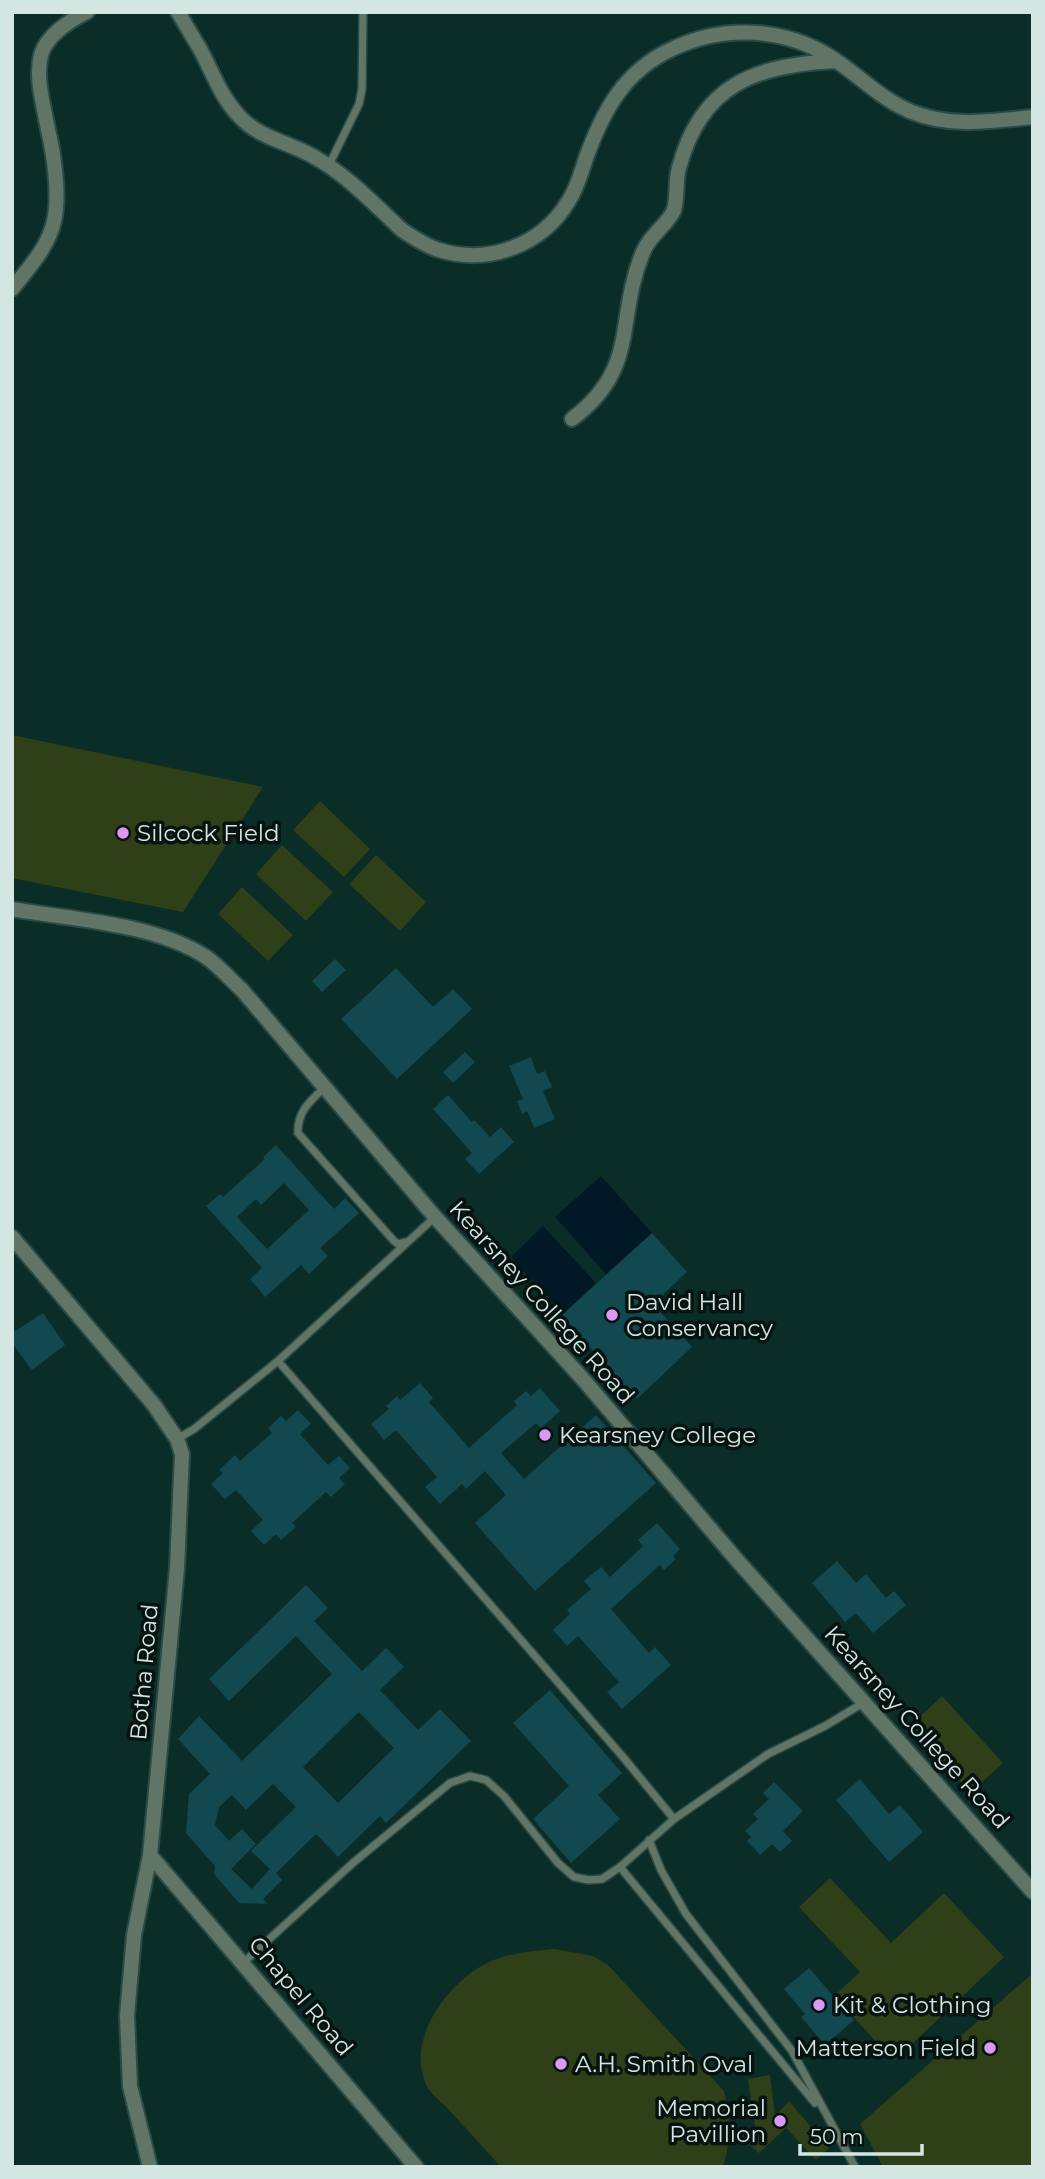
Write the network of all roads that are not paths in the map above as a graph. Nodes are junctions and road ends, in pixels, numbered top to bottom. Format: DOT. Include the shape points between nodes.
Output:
graph roads {
  1 [pos="87,12"];
  2 [pos="178,12"];
  3 [pos="363,12"];
  4 [pos="836,61"];
  5 [pos="1033,117"];
  6 [pos="329,165"];
  7 [pos="12,289"];
  8 [pos="572,419"];
  9 [pos="12,909"];
  10 [pos="325,1087"];
  11 [pos="435,1217"];
  12 [pos="12,1237"];
  13 [pos="409,1241"];
  14 [pos="278,1361"];
  15 [pos="177,1439"];
  16 [pos="863,1703"];
  17 [pos="674,1819"];
  18 [pos="649,1840"];
  19 [pos="150,1855"];
  20 [pos="620,1867"];
  21 [pos="1033,1892"];
  22 [pos="243,1962"];
  23 [pos="825,2115"];
  24 [pos="150,2167"];
  25 [pos="416,2167"];
  26 [pos="855,2167"];
  1 -- 7 [label="street" via="60,29 41,53 41,96 50,134 55,215 44,244"];
  2 -- 6 [label="street" via="216,85 243,120"];
  3 -- 6 [label="lane" via="359,104"];
  4 -- 5 [label="street" via="898,104 930,118 957,123"];
  4 -- 6 [label="street" via="794,40 748,32 707,37 669,50 630,79 605,110 576,189 559,215 534,238 498,253 459,255 428,246 402,230"];
  4 -- 8 [label="street" via="788,66 746,79 718,96 700,117 678,169 672,213 643,252 617,364 599,395"];
  9 -- 10 [label="street, Kearsney College Road" via="139,931 207,958 242,990"];
  10 -- 11 [label="street, Kearsney College Road"];
  10 -- 13 [label="lane" via="304,1108 298,1133 394,1241"];
  11 -- 13 [label="lane"];
  11 -- 16 [label="street, Kearsney College Road" via="582,1378"];
  12 -- 15 [label="street, Botha Road" via="111,1352"];
  13 -- 14 [label="lane"];
  14 -- 15 [label="lane"];
  14 -- 17 [label="lane"];
  15 -- 19 [label="street, Botha Road" via="183,1474 177,1568"];
  16 -- 17 [label="lane" via="768,1754"];
  16 -- 21 [label="street, Kearsney College Road"];
  17 -- 18 [label="lane"];
  18 -- 20 [label="lane"];
  18 -- 23 [label="lane" via="686,1914 792,2051"];
  19 -- 22 [label="street, Chapel Road"];
  19 -- 24 [label="street, Botha Road" via="134,1935 127,2016 130,2086"];
  20 -- 22 [label="lane" via="602,1879 574,1877 504,1796 486,1780 470,1776 450,1783"];
  20 -- 23 [label="lane"];
  22 -- 25 [label="street, Chapel Road"];
  23 -- 26 [label="lane"];
}
